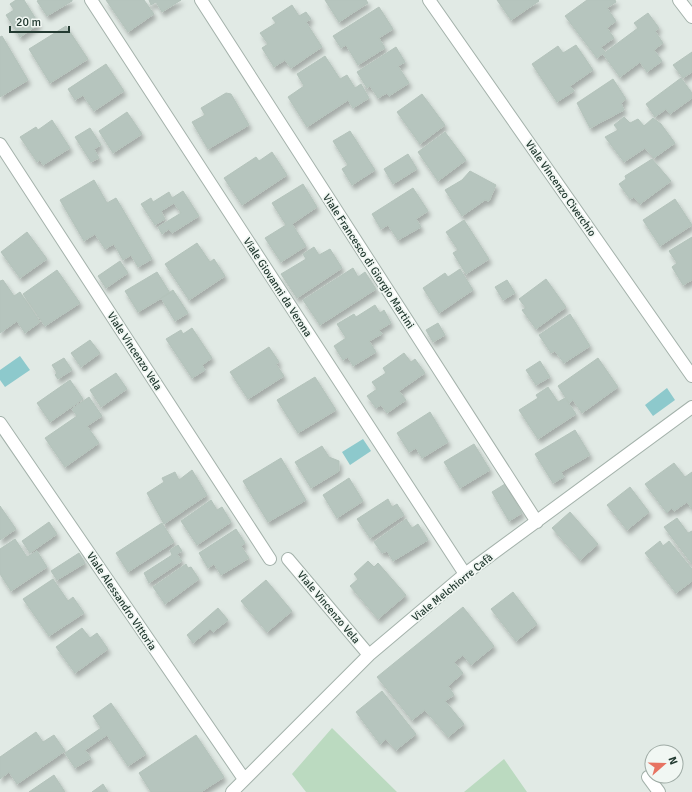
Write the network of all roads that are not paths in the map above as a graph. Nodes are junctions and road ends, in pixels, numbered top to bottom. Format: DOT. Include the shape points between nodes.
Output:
graph roads {
  1 [pos="91,0"];
  2 [pos="202,0"];
  3 [pos="429,0"];
  4 [pos="679,0"];
  5 [pos="692,17"];
  6 [pos="0,144"];
  7 [pos="692,376"];
  8 [pos="692,407"];
  9 [pos="0,423"];
  10 [pos="537,522"];
  11 [pos="270,559"];
  12 [pos="288,559"];
  13 [pos="465,574"];
  14 [pos="370,655"];
  15 [pos="244,779"];
  16 [pos="232,792"];
  1 -- 13 [label="street, Viale Giovanni da Verona"];
  2 -- 10 [label="street, Viale Francesco di Giorgio Martini"];
  3 -- 7 [label="street, Viale Vincenzo Civerchio"];
  4 -- 5 [label="street"];
  6 -- 11 [label="street, Viale Vincenzo Vela"];
  8 -- 10 [label="street, Viale Melchiorre Cafà"];
  9 -- 15 [label="street, Viale Alessandro Vittoria"];
  10 -- 13 [label="street, Viale Melchiorre Cafà"];
  12 -- 14 [label="street, Viale Vincenzo Vela"];
  13 -- 14 [label="street, Viale Melchiorre Cafà"];
  14 -- 15 [label="street, Viale Melchiorre Cafà"];
  15 -- 16 [label="street, Viale Melchiorre Cafà"];
}
